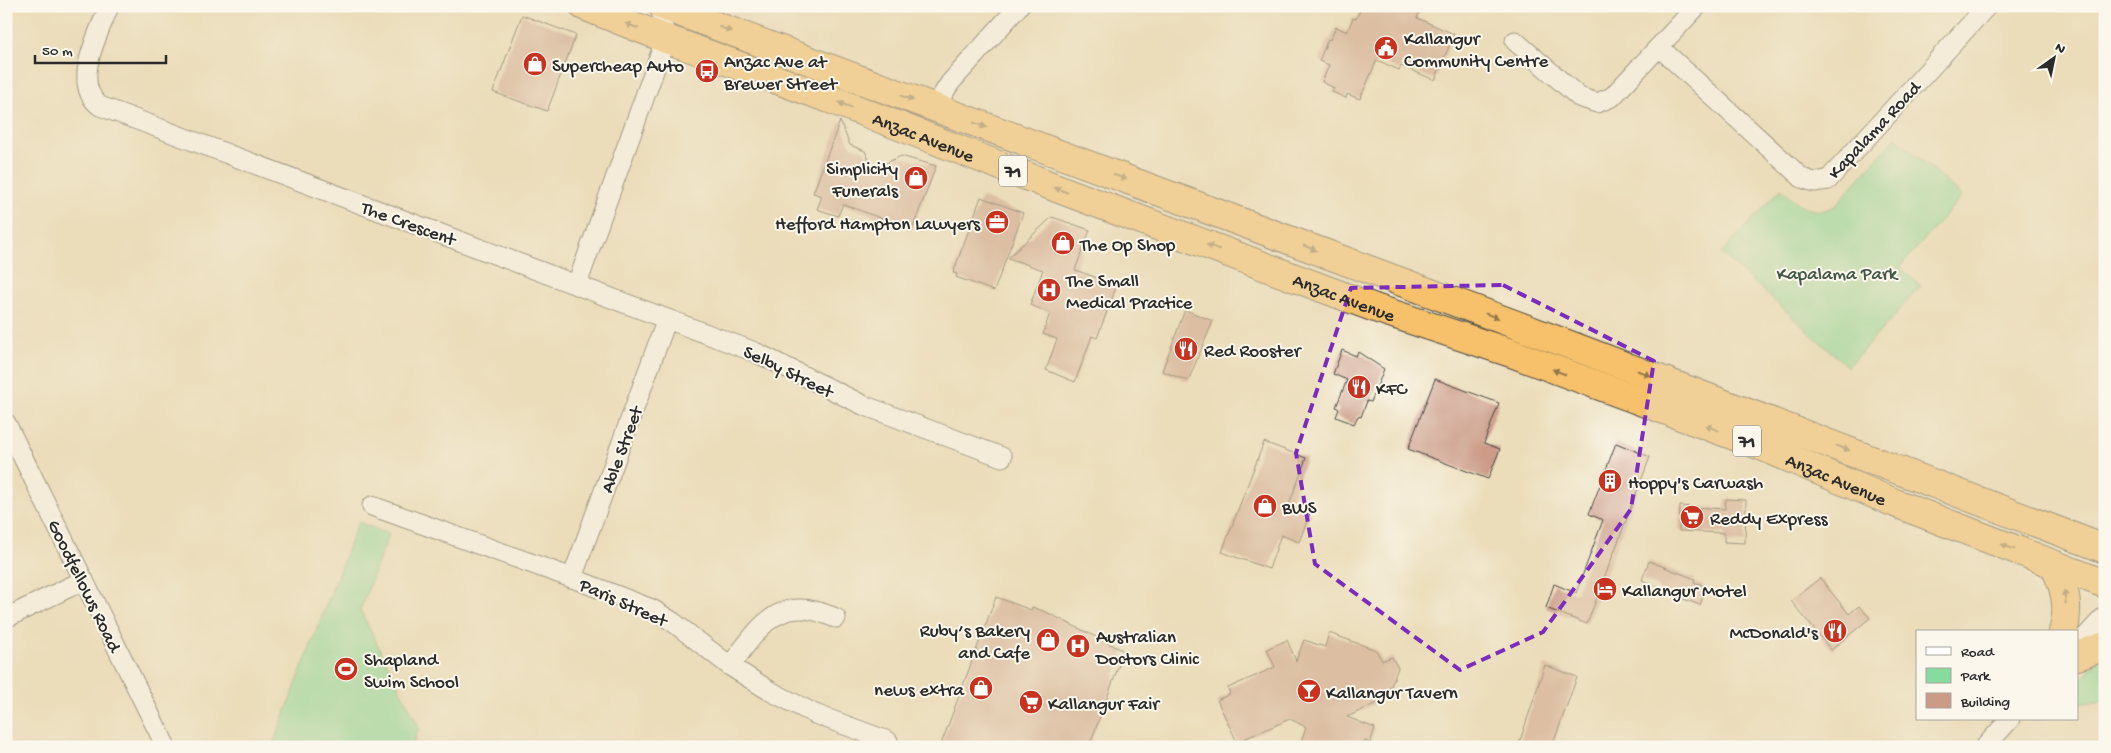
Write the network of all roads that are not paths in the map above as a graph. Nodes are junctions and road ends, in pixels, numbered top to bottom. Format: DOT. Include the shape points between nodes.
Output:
graph roads {
  1 [pos="109,6"];
  2 [pos="584,6"];
  3 [pos="662,6"];
  4 [pos="1697,6"];
  5 [pos="1987,6"];
  6 [pos="1017,7"];
  7 [pos="664,38"];
  8 [pos="1515,41"];
  9 [pos="1660,48"];
  10 [pos="934,108"];
  11 [pos="577,284"];
  12 [pos="667,319"];
  13 [pos="6,423"];
  14 [pos="1002,457"];
  15 [pos="372,506"];
  16 [pos="2105,549"];
  17 [pos="2054,565"];
  18 [pos="572,578"];
  19 [pos="84,580"];
  20 [pos="2105,584"];
  21 [pos="2105,616"];
  22 [pos="6,618"];
  23 [pos="836,618"];
  24 [pos="2063,630"];
  25 [pos="2078,645"];
  26 [pos="2105,646"];
  27 [pos="2078,656"];
  28 [pos="730,666"];
  29 [pos="2009,720"];
  30 [pos="888,741"];
  31 [pos="166,747"];
  32 [pos="1985,747"];
  1 -- 11 [label="street, The Crescent" via="86,73 86,88 100,106"];
  7 -- 2 [label="highway, Anzac Avenue / 71, one-way"];
  3 -- 7 [label="street"];
  3 -- 10 [label="highway, Anzac Avenue / 71, one-way"];
  4 -- 9 [label="street"];
  5 -- 9 [label="street, Kapalama Road" via="1828,180 1814,182 1802,178"];
  6 -- 10 [label="street" via="950,83"];
  7 -- 11 [label="street"];
  17 -- 7 [label="highway, Anzac Avenue / 71, one-way" via="1761,446 1514,354 1375,308"];
  8 -- 9 [label="street" via="1579,97 1597,103 1612,97"];
  10 -- 16 [label="highway, Anzac Avenue / 71, one-way" via="1579,348"];
  11 -- 12 [label="street, Selby Street"];
  12 -- 14 [label="street, Selby Street" via="774,360 863,405"];
  12 -- 18 [label="street, Able Street"];
  13 -- 19 [label="street, Goodfellows Road"];
  15 -- 18 [label="street, Paris Street"];
  17 -- 20 [label="highway, Anzac Avenue / 71"];
  24 -- 17 [label="highway, one-way" via="2066,598"];
  18 -- 28 [label="street, Paris Street" via="662,614"];
  19 -- 22 [label="street"];
  19 -- 31 [label="street, Goodfellows Road"];
  21 -- 25 [label="street"];
  23 -- 28 [label="street" via="803,609 778,614 760,628"];
  26 -- 27 [label="highway"];
  28 -- 30 [label="street, Paris Street" via="798,706"];
  29 -- 32 [label="street"];
}
